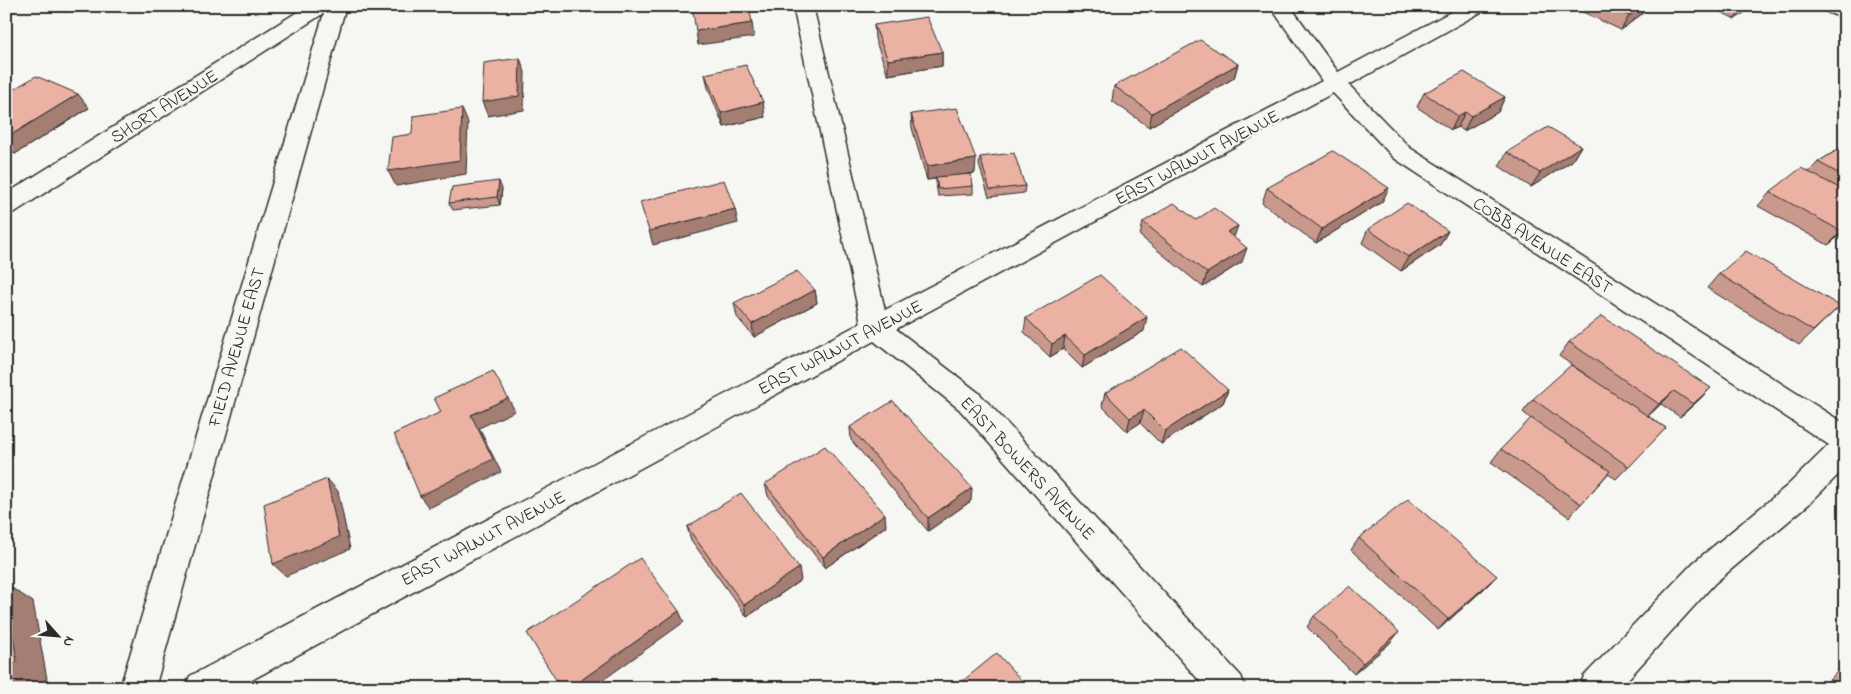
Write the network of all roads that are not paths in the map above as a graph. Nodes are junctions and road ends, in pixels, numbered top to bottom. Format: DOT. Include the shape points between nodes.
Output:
graph roads {
  1 [pos="321,6"];
  2 [pos="336,6"];
  3 [pos="803,6"];
  4 [pos="1280,6"];
  5 [pos="1478,6"];
  6 [pos="1829,6"];
  7 [pos="1845,13"];
  8 [pos="1335,83"];
  9 [pos="6,206"];
  10 [pos="876,328"];
  11 [pos="1845,440"];
  12 [pos="1845,448"];
  13 [pos="137,688"];
  14 [pos="202,688"];
  15 [pos="1229,688"];
  16 [pos="1596,688"];
  1 -- 9 [label="street, SHORT AVENUE"];
  2 -- 13 [label="street, FIELD AVENUE EAST"];
  3 -- 10 [label="street"];
  4 -- 8 [label="street, COBB AVENUE EAST"];
  5 -- 8 [label="street, EAST WALNUT AVENUE"];
  6 -- 7 [label="street"];
  8 -- 10 [label="street, EAST WALNUT AVENUE"];
  8 -- 11 [label="street, COBB AVENUE EAST" via="1402,153"];
  10 -- 14 [label="street, EAST WALNUT AVENUE"];
  10 -- 15 [label="street, EAST BOWERS AVENUE" via="970,401"];
  12 -- 16 [label="street" via="1798,495 1704,573"];
}
